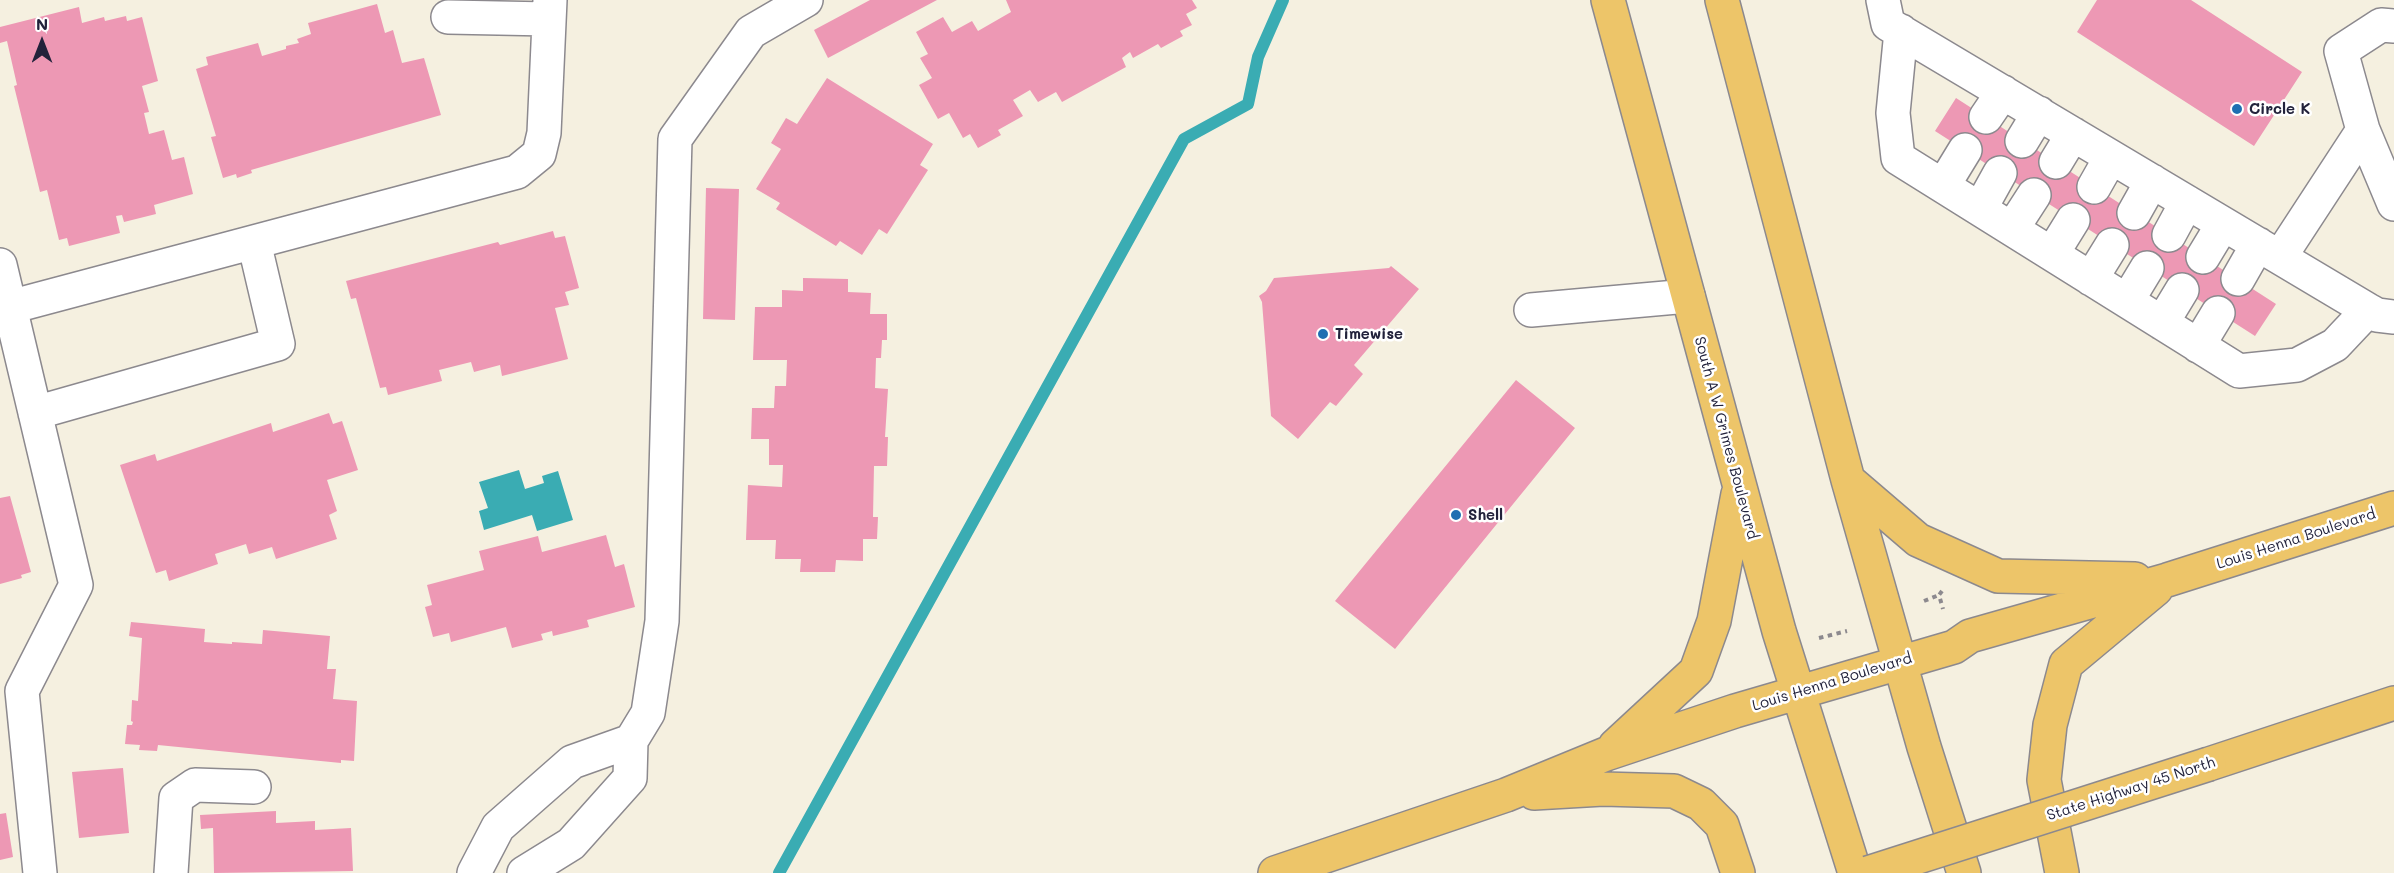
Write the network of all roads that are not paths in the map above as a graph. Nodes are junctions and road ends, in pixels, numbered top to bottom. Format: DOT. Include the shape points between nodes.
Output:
graph roads {
  1 [pos="806,0"];
  2 [pos="1608,0"];
  3 [pos="1722,0"];
  4 [pos="1883,0"];
  5 [pos="549,9"];
  6 [pos="448,17"];
  7 [pos="2394,26"];
  8 [pos="1901,31"];
  9 [pos="2363,130"];
  10 [pos="2073,134"];
  11 [pos="1965,150"];
  12 [pos="2111,157"];
  13 [pos="2056,162"];
  14 [pos="2000,173"];
  15 [pos="2152,181"];
  16 [pos="1942,186"];
  17 [pos="2094,187"];
  18 [pos="2034,195"];
  19 [pos="2187,202"];
  20 [pos="2394,204"];
  21 [pos="1980,209"];
  22 [pos="2134,213"];
  23 [pos="2073,220"];
  24 [pos="2223,224"];
  25 [pos="2012,229"];
  26 [pos="2169,235"];
  27 [pos="254,242"];
  28 [pos="2112,245"];
  29 [pos="2269,251"];
  30 [pos="2052,254"];
  31 [pos="2203,257"];
  32 [pos="0,265"];
  33 [pos="2147,268"];
  34 [pos="2091,279"];
  35 [pos="2238,279"];
  36 [pos="2182,290"];
  37 [pos="1688,296"];
  38 [pos="2127,301"];
  39 [pos="10,307"];
  40 [pos="1531,310"];
  41 [pos="2218,313"];
  42 [pos="2381,313"];
  43 [pos="2162,323"];
  44 [pos="2199,346"];
  45 [pos="35,413"];
  46 [pos="1848,480"];
  47 [pos="1739,486"];
  48 [pos="2394,508"];
  49 [pos="2167,580"];
  50 [pos="1899,662"];
  51 [pos="1799,694"];
  52 [pos="2394,703"];
  53 [pos="631,741"];
  54 [pos="1606,754"];
  55 [pos="254,787"];
  56 [pos="1506,795"];
  57 [pos="40,873"];
  58 [pos="171,873"];
  59 [pos="474,873"];
  60 [pos="524,873"];
  61 [pos="1275,873"];
  62 [pos="1738,873"];
  63 [pos="1856,873"];
  64 [pos="1868,873"];
  65 [pos="1964,873"];
  66 [pos="2062,873"];
  1 -- 53 [label="lane" via="751,32 675,139 662,621 648,713"];
  2 -- 37 [label="main road, South A W Grimes Boulevard"];
  3 -- 46 [label="main road"];
  4 -- 8 [label="lane" via="1888,24"];
  5 -- 6 [label="lane"];
  5 -- 27 [label="lane" via="544,134 539,154 517,172"];
  7 -- 9 [label="lane" via="2381,25 2341,51"];
  8 -- 10 [label="lane" via="1994,105 2030,127"];
  8 -- 16 [label="lane" via="1893,113 1898,158"];
  9 -- 20 [label="lane"];
  9 -- 29 [label="lane"];
  10 -- 12 [label="lane"];
  10 -- 13 [label="lane"];
  11 -- 16 [label="lane"];
  12 -- 15 [label="lane"];
  12 -- 17 [label="lane"];
  14 -- 21 [label="lane"];
  15 -- 19 [label="lane"];
  15 -- 22 [label="lane"];
  16 -- 21 [label="lane"];
  18 -- 25 [label="lane"];
  19 -- 24 [label="lane"];
  19 -- 26 [label="lane"];
  21 -- 25 [label="lane"];
  23 -- 30 [label="lane"];
  24 -- 29 [label="lane"];
  24 -- 31 [label="lane"];
  25 -- 30 [label="lane"];
  27 -- 39 [label="lane"];
  27 -- 45 [label="lane" via="278,344"];
  28 -- 34 [label="lane"];
  29 -- 35 [label="lane"];
  29 -- 42 [label="lane"];
  30 -- 34 [label="lane"];
  32 -- 39 [label="lane"];
  33 -- 38 [label="lane"];
  34 -- 38 [label="lane"];
  36 -- 43 [label="lane"];
  37 -- 40 [label="lane"];
  37 -- 47 [label="main road, South A W Grimes Boulevard"];
  38 -- 43 [label="lane"];
  39 -- 45 [label="lane"];
  41 -- 44 [label="lane"];
  42 -- 44 [label="lane" via="2297,366 2239,371"];
  43 -- 44 [label="lane"];
  45 -- 57 [label="lane" via="76,585 22,691"];
  46 -- 49 [label="main road" via="1918,540 1998,576"];
  46 -- 50 [label="main road"];
  47 -- 51 [label="main road, South A W Grimes Boulevard"];
  47 -- 54 [label="main road" via="1714,621 1696,671"];
  48 -- 49 [label="main road, Louis Henna Boulevard"];
  49 -- 50 [label="main road, Louis Henna Boulevard" via="1970,636 1954,647"];
  49 -- 66 [label="main road" via="2066,664 2050,725 2044,780"];
  50 -- 51 [label="main road, Louis Henna Boulevard"];
  50 -- 65 [label="main road"];
  51 -- 54 [label="main road, Louis Henna Boulevard"];
  51 -- 63 [label="main road, South A W Grimes Boulevard"];
  52 -- 64 [label="main road, State Highway 45 North, bridge"];
  53 -- 59 [label="lane" via="573,762 498,827"];
  53 -- 60 [label="lane" via="630,778 571,844"];
  54 -- 56 [label="main road, Louis Henna Boulevard"];
  55 -- 58 [label="lane" via="195,785 176,798"];
  56 -- 61 [label="main road, Louis Henna Boulevard"];
  56 -- 62 [label="main road" via="1603,789 1674,791 1701,804 1722,825"];
}
